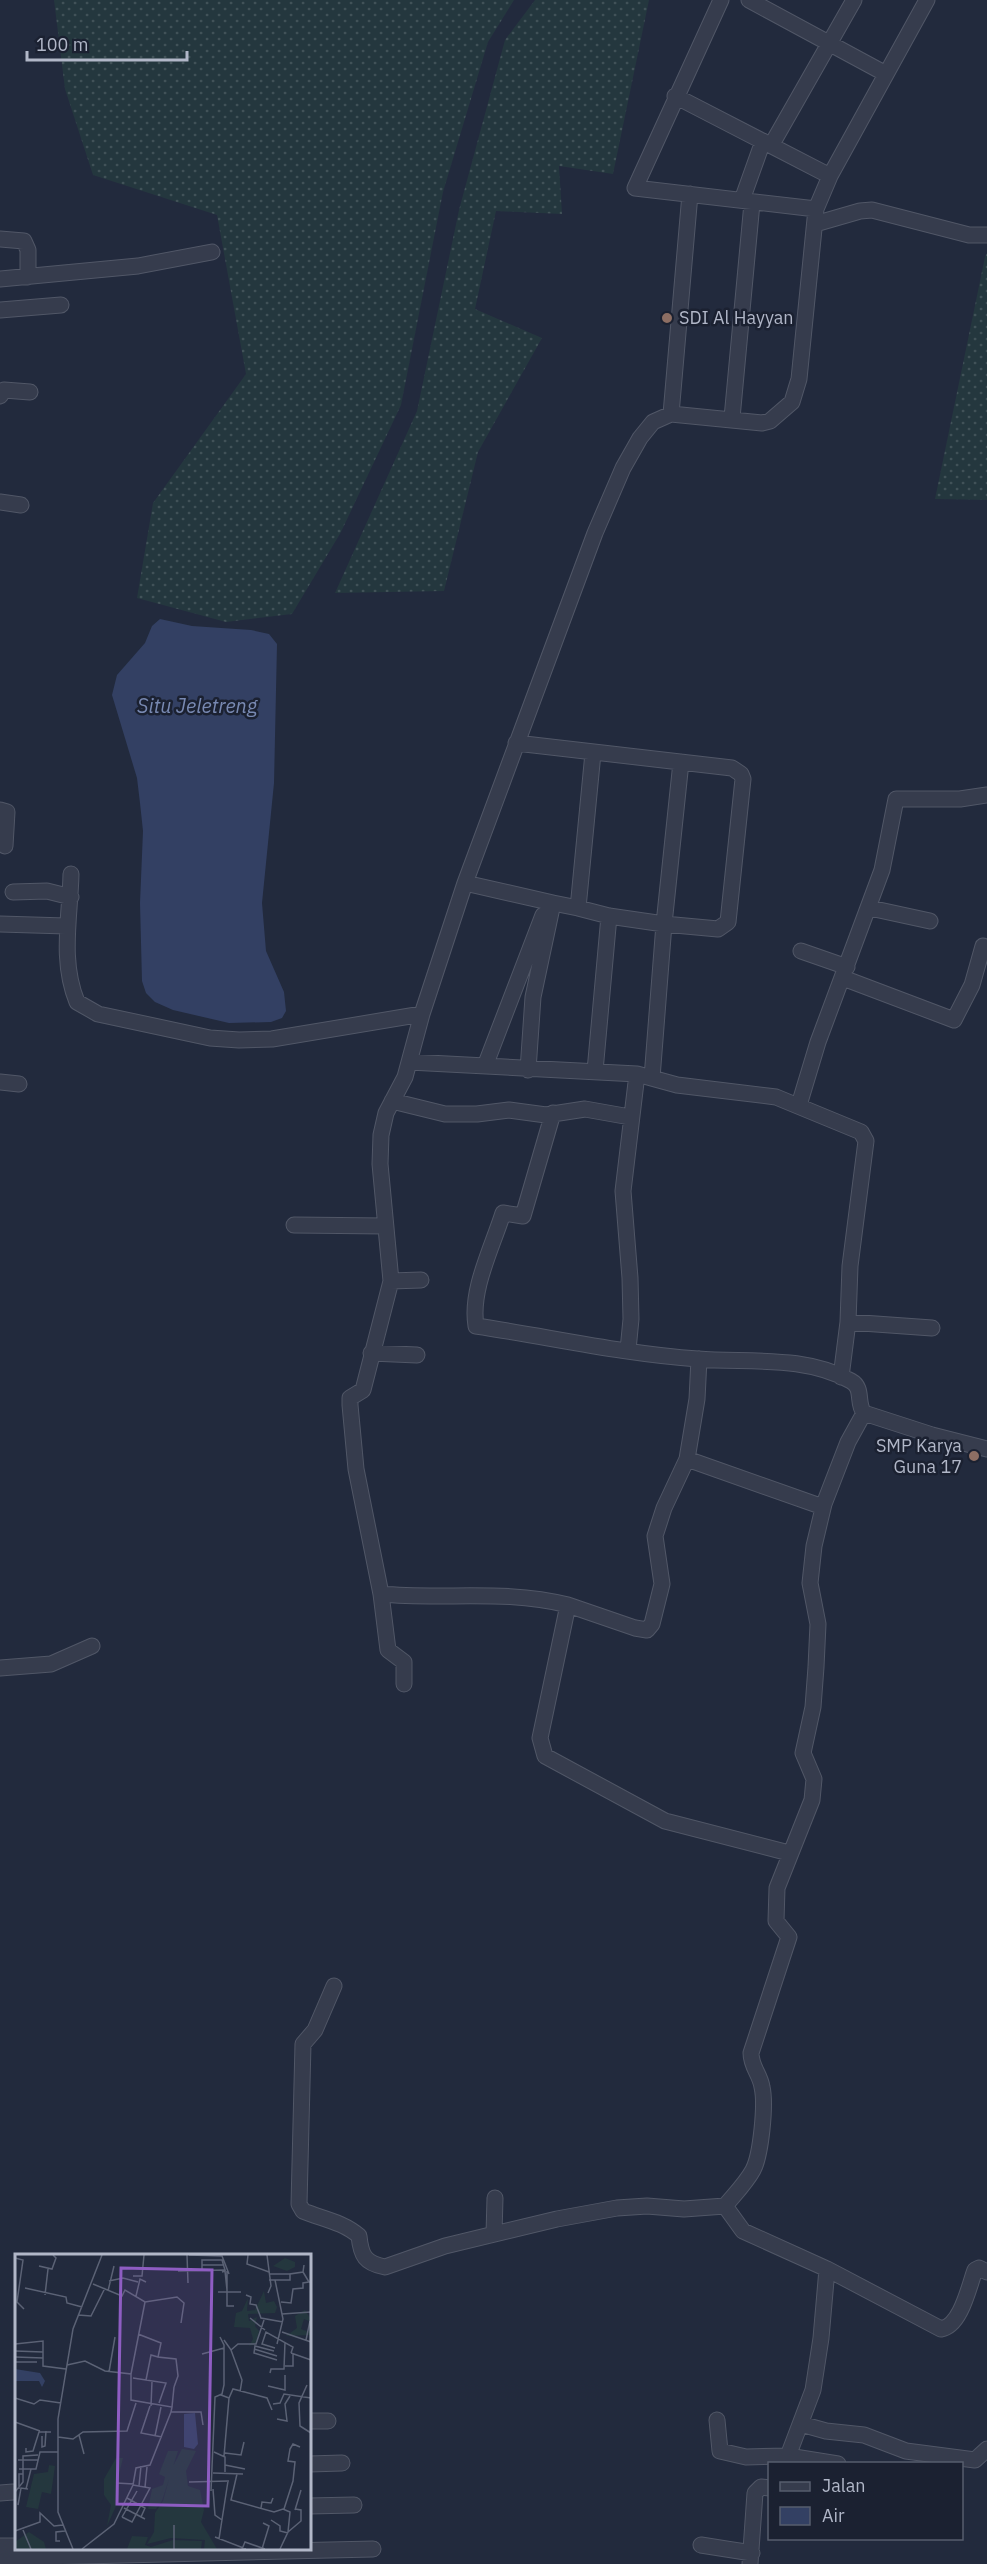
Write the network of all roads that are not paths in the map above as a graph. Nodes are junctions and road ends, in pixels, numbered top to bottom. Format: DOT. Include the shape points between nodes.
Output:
graph roads {
  1 [pos="721,0"];
  2 [pos="749,0"];
  3 [pos="854,0"];
  4 [pos="927,0"];
  5 [pos="830,44"];
  6 [pos="886,74"];
  7 [pos="675,96"];
  8 [pos="768,143"];
  9 [pos="831,176"];
  10 [pos="690,194"];
  11 [pos="747,202"];
  12 [pos="815,217"];
  13 [pos="987,235"];
  14 [pos="0,238"];
  15 [pos="212,252"];
  16 [pos="28,277"];
  17 [pos="0,279"];
  18 [pos="62,305"];
  19 [pos="0,310"];
  20 [pos="30,392"];
  21 [pos="0,396"];
  22 [pos="670,414"];
  23 [pos="732,418"];
  24 [pos="0,502"];
  25 [pos="21,505"];
  26 [pos="516,743"];
  27 [pos="593,753"];
  28 [pos="681,762"];
  29 [pos="987,795"];
  30 [pos="0,810"];
  31 [pos="5,846"];
  32 [pos="71,874"];
  33 [pos="465,883"];
  34 [pos="13,892"];
  35 [pos="71,897"];
  36 [pos="551,902"];
  37 [pos="578,908"];
  38 [pos="870,908"];
  39 [pos="609,916"];
  40 [pos="930,921"];
  41 [pos="0,924"];
  42 [pos="664,924"];
  43 [pos="66,926"];
  44 [pos="983,946"];
  45 [pos="801,951"];
  46 [pos="845,972"];
  47 [pos="422,1014"];
  48 [pos="409,1062"];
  49 [pos="485,1066"];
  50 [pos="528,1070"];
  51 [pos="595,1071"];
  52 [pos="644,1076"];
  53 [pos="0,1082"];
  54 [pos="19,1084"];
  55 [pos="392,1101"];
  56 [pos="799,1105"];
  57 [pos="553,1113"];
  58 [pos="630,1117"];
  59 [pos="294,1225"];
  60 [pos="385,1226"];
  61 [pos="421,1280"];
  62 [pos="391,1281"];
  63 [pos="848,1322"];
  64 [pos="932,1328"];
  65 [pos="628,1350"];
  66 [pos="371,1353"];
  67 [pos="417,1355"];
  68 [pos="699,1359"];
  69 [pos="841,1377"];
  70 [pos="864,1413"];
  71 [pos="987,1449"];
  72 [pos="687,1459"];
  73 [pos="823,1507"];
  74 [pos="381,1594"];
  75 [pos="568,1605"];
  76 [pos="92,1646"];
  77 [pos="0,1668"];
  78 [pos="404,1684"];
  79 [pos="789,1853"];
  80 [pos="334,1986"];
  81 [pos="495,2198"];
  82 [pos="724,2206"];
  83 [pos="494,2234"];
  84 [pos="826,2269"];
  85 [pos="987,2272"];
  86 [pos="717,2420"];
  87 [pos="310,2421"];
  88 [pos="328,2421"];
  89 [pos="801,2424"];
  90 [pos="987,2449"];
  91 [pos="788,2460"];
  92 [pos="821,2462"];
  93 [pos="342,2463"];
  94 [pos="310,2464"];
  95 [pos="768,2488"];
  96 [pos="354,2505"];
  97 [pos="310,2506"];
  98 [pos="701,2545"];
  99 [pos="373,2549"];
  100 [pos="259,2554"];
  101 [pos="0,2558"];
  102 [pos="751,2559"];
  103 [pos="111,2560"];
  1 -- 7 [label="street"];
  2 -- 5 [label="street"];
  3 -- 5 [label="street"];
  4 -- 6 [label="street"];
  5 -- 6 [label="street"];
  5 -- 8 [label="street"];
  6 -- 9 [label="street"];
  7 -- 8 [label="street"];
  7 -- 10 [label="street" via="635,188"];
  8 -- 9 [label="street"];
  8 -- 11 [label="street"];
  9 -- 12 [label="street"];
  10 -- 11 [label="street"];
  10 -- 22 [label="street"];
  11 -- 12 [label="street"];
  11 -- 23 [label="street"];
  12 -- 13 [label="street" via="873,210 969,235"];
  12 -- 23 [label="street" via="799,379 792,402 770,422"];
  14 -- 16 [label="street" via="24,241"];
  15 -- 16 [label="street" via="138,266"];
  16 -- 17 [label="street"];
  18 -- 19 [label="street"];
  20 -- 21 [label="street" via="4,390"];
  22 -- 23 [label="street"];
  22 -- 26 [label="street" via="649,426 623,468"];
  24 -- 25 [label="street"];
  26 -- 27 [label="street"];
  26 -- 33 [label="street"];
  27 -- 28 [label="street"];
  27 -- 37 [label="street"];
  28 -- 42 [label="street"];
  28 -- 42 [label="street" via="732,768 743,779 730,916 725,927 717,929"];
  29 -- 38 [label="street" via="896,799"];
  30 -- 31 [label="street" via="7,812"];
  32 -- 35 [label="street"];
  33 -- 36 [label="street"];
  33 -- 47 [label="street"];
  34 -- 35 [label="street" via="47,891"];
  35 -- 43 [label="street"];
  36 -- 37 [label="street"];
  36 -- 49 [label="street"];
  36 -- 50 [label="street" via="533,997"];
  37 -- 39 [label="street"];
  38 -- 40 [label="street"];
  38 -- 46 [label="street"];
  39 -- 42 [label="street"];
  39 -- 51 [label="street"];
  41 -- 43 [label="street"];
  42 -- 52 [label="street"];
  43 -- 47 [label="street" via="71,988 77,1002 99,1014 210,1038 255,1041"];
  44 -- 46 [label="street" via="972,985 954,1020"];
  45 -- 46 [label="street"];
  46 -- 56 [label="street"];
  47 -- 48 [label="street"];
  48 -- 49 [label="street"];
  48 -- 55 [label="street"];
  49 -- 50 [label="street"];
  50 -- 51 [label="street"];
  51 -- 52 [label="street"];
  52 -- 56 [label="street" via="677,1085 776,1097"];
  52 -- 58 [label="street"];
  53 -- 54 [label="street"];
  55 -- 57 [label="street" via="445,1114 509,1110"];
  55 -- 60 [label="street" via="381,1135"];
  56 -- 63 [label="street" via="825,1120 858,1130 866,1141 850,1266"];
  57 -- 58 [label="street" via="585,1109"];
  57 -- 65 [label="street" via="523,1216 502,1213 479,1288 476,1326"];
  58 -- 65 [label="street" via="623,1191 630,1278"];
  59 -- 60 [label="street"];
  60 -- 62 [label="street"];
  61 -- 62 [label="street"];
  62 -- 66 [label="street"];
  63 -- 64 [label="street"];
  63 -- 69 [label="street"];
  65 -- 68 [label="street"];
  66 -- 67 [label="street"];
  66 -- 74 [label="street" via="363,1390 350,1398 350,1405 356,1469"];
  68 -- 69 [label="street" via="780,1362"];
  68 -- 72 [label="street"];
  69 -- 70 [label="street" via="857,1385"];
  70 -- 71 [label="street"];
  70 -- 73 [label="street" via="848,1442"];
  72 -- 73 [label="street"];
  72 -- 75 [label="street" via="655,1536 662,1584 648,1630"];
  73 -- 79 [label="street" via="811,1566 811,1597 818,1624 813,1707 803,1753 814,1779 813,1790 804,1824"];
  74 -- 75 [label="street" via="483,1594"];
  74 -- 78 [label="street" via="388,1650 404,1662"];
  75 -- 79 [label="street" via="540,1738 544,1756 665,1821"];
  76 -- 77 [label="street" via="51,1664"];
  79 -- 82 [label="street" via="777,1888 776,1908 776,1921 789,1937 751,2053 763,2096 758,2156 754,2169"];
  80 -- 83 [label="street" via="315,2030 303,2044 299,2204 303,2211 352,2230 359,2236 360,2251 368,2260 385,2267"];
  81 -- 83 [label="street"];
  82 -- 83 [label="street" via="617,2208"];
  82 -- 84 [label="street" via="743,2230"];
  84 -- 85 [label="street" via="941,2329 951,2325 956,2317 975,2270"];
  84 -- 89 [label="street" via="813,2390"];
  86 -- 91 [label="street" via="720,2451"];
  87 -- 88 [label="street"];
  89 -- 90 [label="street" via="864,2435 906,2451 938,2456 975,2460"];
  89 -- 91 [label="street"];
  91 -- 92 [label="street"];
  93 -- 94 [label="street"];
  95 -- 102 [label="street" via="761,2487 756,2493"];
  96 -- 97 [label="street"];
  98 -- 102 [label="street"];
  99 -- 100 [label="street"];
  100 -- 103 [label="street"];
  101 -- 103 [label="street"];
}
